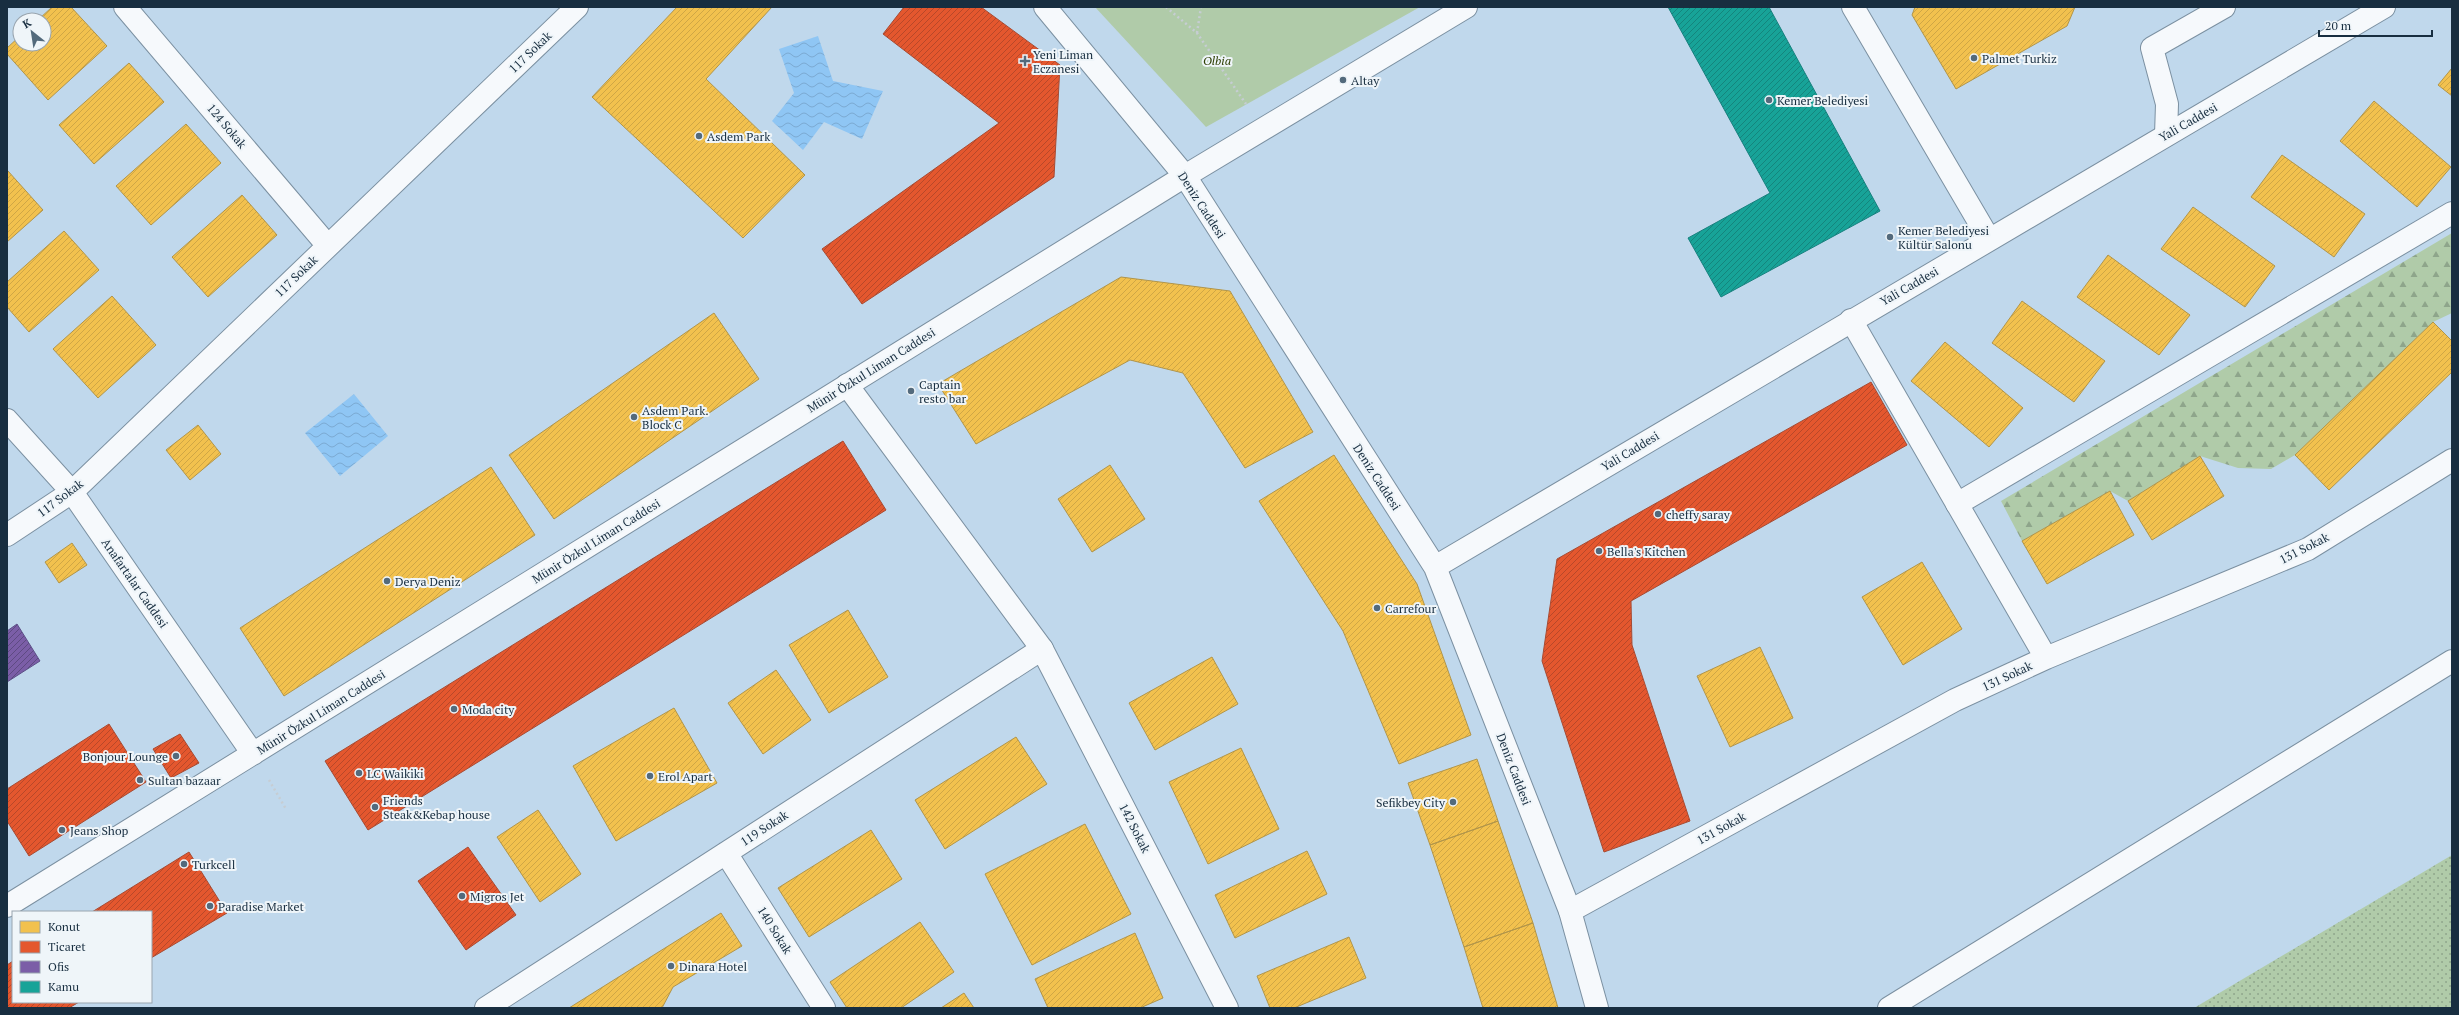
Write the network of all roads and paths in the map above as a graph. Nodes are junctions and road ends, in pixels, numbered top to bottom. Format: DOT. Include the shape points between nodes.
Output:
graph roads {
  1 [pos="125,7"];
  2 [pos="577,7"];
  3 [pos="1045,7"];
  4 [pos="1166,7"];
  5 [pos="1201,7"];
  6 [pos="1466,7"];
  7 [pos="1853,7"];
  8 [pos="2224,7"];
  9 [pos="2384,7"];
  10 [pos="1197,33"];
  11 [pos="1264,129"];
  12 [pos="2166,134"];
  13 [pos="1185,176"];
  14 [pos="2452,212"];
  15 [pos="1989,239"];
  16 [pos="328,246"];
  17 [pos="1851,320"];
  18 [pos="847,385"];
  19 [pos="7,420"];
  20 [pos="2452,460"];
  21 [pos="72,492"];
  22 [pos="1957,504"];
  23 [pos="7,536"];
  24 [pos="1435,567"];
  25 [pos="1042,648"];
  26 [pos="2046,658"];
  27 [pos="2452,662"];
  28 [pos="253,754"];
  29 [pos="726,853"];
  30 [pos="7,906"];
  31 [pos="1570,911"];
  32 [pos="486,1008"];
  33 [pos="824,1008"];
  34 [pos="1227,1008"];
  35 [pos="1597,1008"];
  36 [pos="1889,1008"];
  1 -- 16 [label="street, 124 Sokak"];
  2 -- 16 [label="street, 117 Sokak"];
  3 -- 13 [label="street, Deniz Caddesi"];
  4 -- 10 [label="path"];
  5 -- 10 [label="path"];
  6 -- 11 [label="street, Münir Özkul Liman Caddesi"];
  7 -- 15 [label="street"];
  8 -- 12 [label="street" via="2152,48 2167,104"];
  9 -- 12 [label="street, Yali Caddesi"];
  10 -- 11 [label="path"];
  11 -- 13 [label="street, Münir Özkul Liman Caddesi"];
  12 -- 15 [label="street, Yali Caddesi"];
  13 -- 18 [label="street, Münir Özkul Liman Caddesi"];
  13 -- 24 [label="street, Deniz Caddesi"];
  14 -- 22 [label="street"];
  15 -- 17 [label="street, Yali Caddesi"];
  16 -- 21 [label="street, 117 Sokak"];
  17 -- 22 [label="street"];
  17 -- 24 [label="street, Yali Caddesi"];
  18 -- 25 [label="street, 142 Sokak"];
  18 -- 28 [label="street, Münir Özkul Liman Caddesi"];
  19 -- 21 [label="street, Anafartalar Caddesi"];
  20 -- 26 [label="street, 131 Sokak" via="2308,549"];
  21 -- 23 [label="street, 117 Sokak"];
  21 -- 28 [label="street, Anafartalar Caddesi"];
  22 -- 26 [label="street"];
  24 -- 31 [label="street, Deniz Caddesi"];
  25 -- 29 [label="street, 119 Sokak"];
  25 -- 34 [label="street, 142 Sokak"];
  26 -- 31 [label="street, 131 Sokak" via="1955,700"];
  27 -- 36 [label="street"];
  28 -- 30 [label="street, Münir Özkul Liman Caddesi"];
  29 -- 32 [label="street, 119 Sokak"];
  29 -- 33 [label="street, 140 Sokak"];
  31 -- 35 [label="street, Deniz Caddesi"];
}
